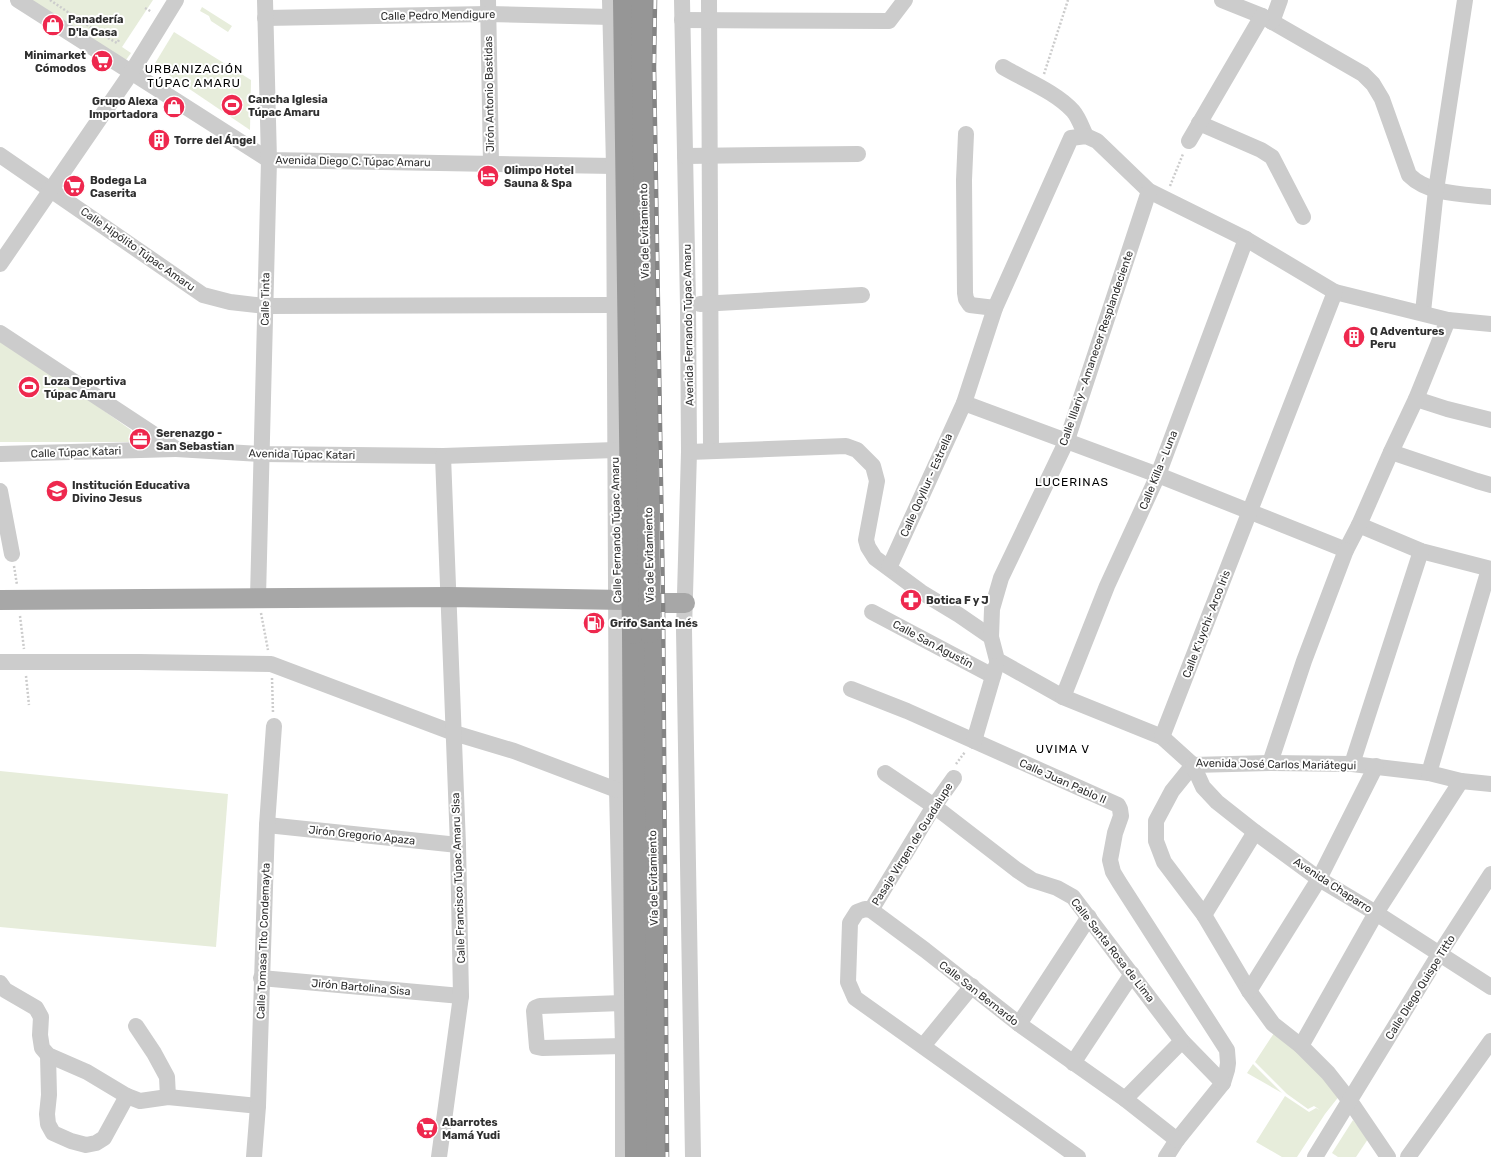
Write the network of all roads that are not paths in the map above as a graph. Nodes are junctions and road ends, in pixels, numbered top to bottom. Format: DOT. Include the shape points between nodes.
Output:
graph roads {
  1 [pos="18,0"];
  2 [pos="176,0"];
  3 [pos="265,0"];
  4 [pos="610,0"];
  5 [pos="624,0"];
  6 [pos="642,0"];
  7 [pos="682,0"];
  8 [pos="709,0"];
  9 [pos="905,0"];
  10 [pos="1222,0"];
  11 [pos="1280,0"];
  12 [pos="1465,0"];
  13 [pos="488,7"];
  14 [pos="611,17"];
  15 [pos="265,18"];
  16 [pos="1267,19"];
  17 [pos="682,20"];
  18 [pos="708,21"];
  19 [pos="1003,67"];
  20 [pos="131,73"];
  21 [pos="1199,123"];
  22 [pos="966,134"];
  23 [pos="1086,136"];
  24 [pos="1189,141"];
  25 [pos="858,154"];
  26 [pos="0,155"];
  27 [pos="685,156"];
  28 [pos="710,156"];
  29 [pos="269,160"];
  30 [pos="491,163"];
  31 [pos="614,166"];
  32 [pos="52,189"];
  33 [pos="1436,190"];
  34 [pos="1149,192"];
  35 [pos="1491,197"];
  36 [pos="1303,217"];
  37 [pos="1246,239"];
  38 [pos="0,264"];
  39 [pos="1335,292"];
  40 [pos="862,295"];
  41 [pos="711,303"];
  42 [pos="614,304"];
  43 [pos="688,304"];
  44 [pos="265,306"];
  45 [pos="995,308"];
  46 [pos="1423,312"];
  47 [pos="1448,320"];
  48 [pos="1491,324"];
  49 [pos="0,333"];
  50 [pos="1416,399"];
  51 [pos="964,403"];
  52 [pos="1491,420"];
  53 [pos="1067,440"];
  54 [pos="176,449"];
  55 [pos="615,450"];
  56 [pos="711,450"];
  57 [pos="689,452"];
  58 [pos="1390,452"];
  59 [pos="0,454"];
  60 [pos="262,454"];
  61 [pos="443,456"];
  62 [pos="1158,475"];
  63 [pos="1491,485"];
  64 [pos="0,491"];
  65 [pos="1250,511"];
  66 [pos="1359,525"];
  67 [pos="1346,550"];
  68 [pos="1421,551"];
  69 [pos="12,554"];
  70 [pos="889,568"];
  71 [pos="1490,569"];
  72 [pos="641,574"];
  73 [pos="258,597"];
  74 [pos="449,597"];
  75 [pos="9,600"];
  76 [pos="617,600"];
  77 [pos="685,603"];
  78 [pos="872,612"];
  79 [pos="633,633"];
  80 [pos="991,637"];
  81 [pos="0,662"];
  82 [pos="995,668"];
  83 [pos="851,689"];
  84 [pos="1063,697"];
  85 [pos="274,726"];
  86 [pos="454,733"];
  87 [pos="1162,737"];
  88 [pos="974,741"];
  89 [pos="1270,763"];
  90 [pos="1352,764"];
  91 [pos="1193,765"];
  92 [pos="1376,766"];
  93 [pos="885,773"];
  94 [pos="1429,773"];
  95 [pos="954,778"];
  96 [pos="1462,781"];
  97 [pos="1491,784"];
  98 [pos="617,790"];
  99 [pos="934,806"];
  100 [pos="267,824"];
  101 [pos="1255,832"];
  102 [pos="458,845"];
  103 [pos="1491,874"];
  104 [pos="1319,879"];
  105 [pos="871,910"];
  106 [pos="1376,913"];
  107 [pos="1204,915"];
  108 [pos="1089,917"];
  109 [pos="1440,953"];
  110 [pos="1132,974"];
  111 [pos="261,978"];
  112 [pos="0,983"];
  113 [pos="972,986"];
  114 [pos="1491,987"];
  115 [pos="1249,991"];
  116 [pos="461,996"];
  117 [pos="622,1003"];
  118 [pos="1019,1024"];
  119 [pos="136,1026"];
  120 [pos="1182,1041"];
  121 [pos="1491,1041"];
  122 [pos="622,1046"];
  123 [pos="923,1046"];
  124 [pos="1301,1046"];
  125 [pos="48,1055"];
  126 [pos="1073,1063"];
  127 [pos="1222,1083"];
  128 [pos="127,1096"];
  129 [pos="168,1096"];
  130 [pos="1125,1099"];
  131 [pos="1350,1101"];
  132 [pos="258,1106"];
  133 [pos="1177,1140"];
  134 [pos="254,1157"];
  135 [pos="439,1157"];
  136 [pos="623,1157"];
  137 [pos="636,1157"];
  138 [pos="657,1157"];
  139 [pos="693,1157"];
  140 [pos="1078,1157"];
  141 [pos="1166,1157"];
  142 [pos="1315,1157"];
  143 [pos="1388,1157"];
  144 [pos="1408,1157"];
  1 -- 20 [label="street, Avenida Diego C. Túpac Amaru"];
  2 -- 20 [label="street"];
  3 -- 15 [label="street, Calle Tinta"];
  4 -- 14 [label="street, Calle Fernando Túpac Amaru"];
  5 -- 72 [label="highway, Vía de Evitamiento"];
  6 -- 72 [label="highway, Vía de Evitamiento"];
  7 -- 17 [label="street, Avenida Fernando Túpac Amaru"];
  8 -- 18 [label="street"];
  9 -- 18 [label="street" via="889,21"];
  10 -- 16 [label="street"];
  11 -- 16 [label="street"];
  12 -- 33 [label="street"];
  13 -- 14 [label="street, Calle Pedro Mendigure"];
  13 -- 15 [label="street, Calle Pedro Mendigure"];
  13 -- 30 [label="street, Jirón Antonio Bastidas"];
  14 -- 31 [label="street, Calle Fernando Túpac Amaru"];
  15 -- 29 [label="street, Calle Tinta"];
  16 -- 21 [label="street"];
  16 -- 33 [label="street" via="1363,74 1373,84 1382,100 1409,175 1416,182"];
  17 -- 18 [label="street"];
  17 -- 27 [label="street, Avenida Fernando Túpac Amaru"];
  18 -- 28 [label="street"];
  19 -- 23 [label="street" via="1064,103 1074,112"];
  20 -- 29 [label="street, Avenida Diego C. Túpac Amaru"];
  20 -- 32 [label="street"];
  21 -- 24 [label="street"];
  21 -- 36 [label="street" via="1272,157"];
  22 -- 45 [label="street" via="965,293 970,305"];
  23 -- 34 [label="street" via="1097,141"];
  23 -- 45 [label="street, Calle Qoyllur - Estrella" via="1070,138"];
  25 -- 28 [label="street"];
  26 -- 32 [label="street, Calle Hipólito Túpac Amaru"];
  27 -- 28 [label="street"];
  27 -- 43 [label="street, Avenida Fernando Túpac Amaru"];
  28 -- 41 [label="street"];
  29 -- 30 [label="street, Avenida Diego C. Túpac Amaru"];
  29 -- 44 [label="street, Calle Tinta"];
  30 -- 31 [label="street, Avenida Diego C. Túpac Amaru"];
  31 -- 42 [label="street, Calle Fernando Túpac Amaru"];
  32 -- 38 [label="street"];
  32 -- 44 [label="street, Calle Hipólito Túpac Amaru" via="203,295 230,302"];
  33 -- 35 [label="street"];
  33 -- 46 [label="street"];
  34 -- 37 [label="street"];
  34 -- 53 [label="street, Calle Illariy - Amanecer Resplandeciente"];
  37 -- 39 [label="street"];
  37 -- 62 [label="street, Calle Killa - Luna"];
  39 -- 46 [label="street"];
  39 -- 65 [label="street, Calle K'uychi- Arco Iris"];
  40 -- 41 [label="street"];
  41 -- 43 [label="street"];
  41 -- 56 [label="street"];
  42 -- 44 [label="street, Calle Hipólito Túpac Amaru"];
  42 -- 55 [label="street, Calle Fernando Túpac Amaru"];
  43 -- 57 [label="street, Avenida Fernando Túpac Amaru"];
  44 -- 60 [label="street, Calle Tinta"];
  45 -- 51 [label="street, Calle Qoyllur - Estrella"];
  46 -- 47 [label="street"];
  47 -- 48 [label="street"];
  47 -- 50 [label="street"];
  49 -- 54 [label="street"];
  50 -- 52 [label="street"];
  50 -- 58 [label="street"];
  51 -- 53 [label="street"];
  51 -- 70 [label="street, Calle Qoyllur - Estrella"];
  53 -- 62 [label="street"];
  53 -- 80 [label="street, Calle Illariy - Amanecer Resplandeciente" via="1001,578 992,609"];
  54 -- 59 [label="street, Calle Túpac Katari"];
  54 -- 60 [label="street, Avenida Túpac Katari"];
  55 -- 61 [label="street, Avenida Túpac Katari"];
  55 -- 76 [label="street, Calle Fernando Túpac Amaru"];
  56 -- 57 [label="street"];
  56 -- 70 [label="street" via="846,446 857,450 873,466 877,481 866,540 875,558"];
  57 -- 77 [label="street, Avenida Fernando Túpac Amaru"];
  58 -- 63 [label="street"];
  58 -- 66 [label="street"];
  60 -- 61 [label="street, Avenida Túpac Katari"];
  60 -- 73 [label="street, Calle Tinta"];
  61 -- 74 [label="street, Calle Francisco Túpac Amaru Sisa"];
  62 -- 65 [label="street"];
  62 -- 84 [label="street, Calle Killa - Luna" via="1107,586"];
  64 -- 69 [label="street"];
  65 -- 67 [label="street"];
  65 -- 87 [label="street, Calle K'uychi- Arco Iris"];
  66 -- 67 [label="street"];
  66 -- 68 [label="street"];
  67 -- 89 [label="street" via="1304,661"];
  68 -- 71 [label="street"];
  68 -- 90 [label="street"];
  70 -- 80 [label="street"];
  71 -- 94 [label="street"];
  72 -- 79 [label="highway, Vía de Evitamiento, bridge"];
  73 -- 74 [label="main road"];
  73 -- 75 [label="main road"];
  74 -- 76 [label="main road"];
  74 -- 86 [label="street, Calle Francisco Túpac Amaru Sisa"];
  76 -- 77 [label="main road"];
  76 -- 79 [label="street, Calle Fernando Túpac Amaru"];
  77 -- 139 [label="street, Avenida Fernando Túpac Amaru"];
  78 -- 82 [label="street, Calle San Agustín"];
  79 -- 98 [label="street, Calle Fernando Túpac Amaru"];
  79 -- 137 [label="highway, Vía de Evitamiento"];
  79 -- 138 [label="highway, Vía de Evitamiento"];
  80 -- 82 [label="street"];
  81 -- 86 [label="street" via="271,664"];
  82 -- 84 [label="street, Avenida José Carlos Mariátegui"];
  82 -- 88 [label="street"];
  83 -- 88 [label="street, Calle Juan Pablo II" via="907,710"];
  84 -- 87 [label="street, Avenida José Carlos Mariátegui"];
  85 -- 100 [label="street, Calle Tomasa Tito Condemayta"];
  86 -- 98 [label="street" via="514,751"];
  86 -- 102 [label="street, Calle Francisco Túpac Amaru Sisa"];
  87 -- 91 [label="street, Avenida José Carlos Mariátegui"];
  88 -- 127 [label="street, Calle Juan Pablo II" via="1118,805 1121,816 1110,860 1113,872 1227,1050 1227,1070"];
  89 -- 90 [label="street, Avenida José Carlos Mariátegui"];
  89 -- 91 [label="street, Avenida José Carlos Mariátegui"];
  90 -- 92 [label="street, Avenida José Carlos Mariátegui"];
  91 -- 101 [label="street, Avenida Chaparro" via="1203,788"];
  91 -- 107 [label="street" via="1172,792 1156,821 1156,841 1164,862"];
  92 -- 94 [label="street, Avenida José Carlos Mariátegui"];
  92 -- 104 [label="street"];
  93 -- 99 [label="street, Calle Santa Rosa de Lima"];
  94 -- 96 [label="street, Avenida José Carlos Mariátegui"];
  95 -- 99 [label="street, Pasaje Virgen de Guadalupe"];
  96 -- 97 [label="street, Avenida José Carlos Mariátegui"];
  96 -- 106 [label="street"];
  98 -- 117 [label="street, Calle Fernando Túpac Amaru"];
  99 -- 105 [label="street, Pasaje Virgen de Guadalupe"];
  99 -- 108 [label="street, Calle Santa Rosa de Lima" via="1032,880 1057,888 1073,897"];
  100 -- 102 [label="street, Jirón Gregorio Apaza"];
  100 -- 111 [label="street, Calle Tomasa Tito Condemayta"];
  101 -- 104 [label="street, Avenida Chaparro"];
  101 -- 107 [label="street"];
  102 -- 116 [label="street, Calle Francisco Túpac Amaru Sisa"];
  103 -- 109 [label="street, Calle Diego Quispe Titto"];
  104 -- 106 [label="street, Avenida Chaparro"];
  104 -- 115 [label="street"];
  105 -- 113 [label="street, Calle San Bernardo"];
  105 -- 123 [label="street" via="857,912 850,923 848,982 855,998"];
  106 -- 109 [label="street, Avenida Chaparro"];
  106 -- 124 [label="street"];
  107 -- 115 [label="street"];
  108 -- 110 [label="street, Calle Santa Rosa de Lima"];
  108 -- 118 [label="street"];
  109 -- 114 [label="street, Avenida Chaparro"];
  109 -- 131 [label="street, Calle Diego Quispe Titto"];
  110 -- 120 [label="street, Calle Santa Rosa de Lima"];
  110 -- 126 [label="street"];
  111 -- 116 [label="street, Jirón Bartolina Sisa"];
  111 -- 132 [label="street, Calle Tomasa Tito Condemayta"];
  112 -- 125 [label="street" via="5,990 36,1008 41,1017 42,1048"];
  113 -- 118 [label="street, Calle San Bernardo"];
  113 -- 123 [label="street"];
  115 -- 124 [label="street" via="1273,1024"];
  116 -- 135 [label="street, Calle Francisco Túpac Amaru Sisa"];
  117 -- 122 [label="street, Calle Fernando Túpac Amaru"];
  117 -- 122 [label="street" via="540,1006 534,1011 537,1047"];
  118 -- 126 [label="street, Calle San Bernardo"];
  119 -- 129 [label="street" via="167,1077"];
  120 -- 127 [label="street, Calle Santa Rosa de Lima"];
  120 -- 130 [label="street"];
  121 -- 144 [label="street"];
  122 -- 136 [label="street, Calle Fernando Túpac Amaru"];
  123 -- 140 [label="street"];
  124 -- 131 [label="street" via="1328,1073"];
  125 -- 128 [label="street" via="87,1072"];
  125 -- 128 [label="street" via="47,1119 53,1132 86,1145 96,1143 104,1138"];
  126 -- 130 [label="street, Calle San Bernardo"];
  127 -- 133 [label="street"];
  128 -- 129 [label="street" via="140,1101"];
  129 -- 132 [label="street"];
  130 -- 133 [label="street, Calle San Bernardo"];
  131 -- 142 [label="street, Calle Diego Quispe Titto"];
  131 -- 143 [label="street"];
  132 -- 134 [label="street, Calle Tomasa Tito Condemayta"];
  133 -- 141 [label="street"];
}
